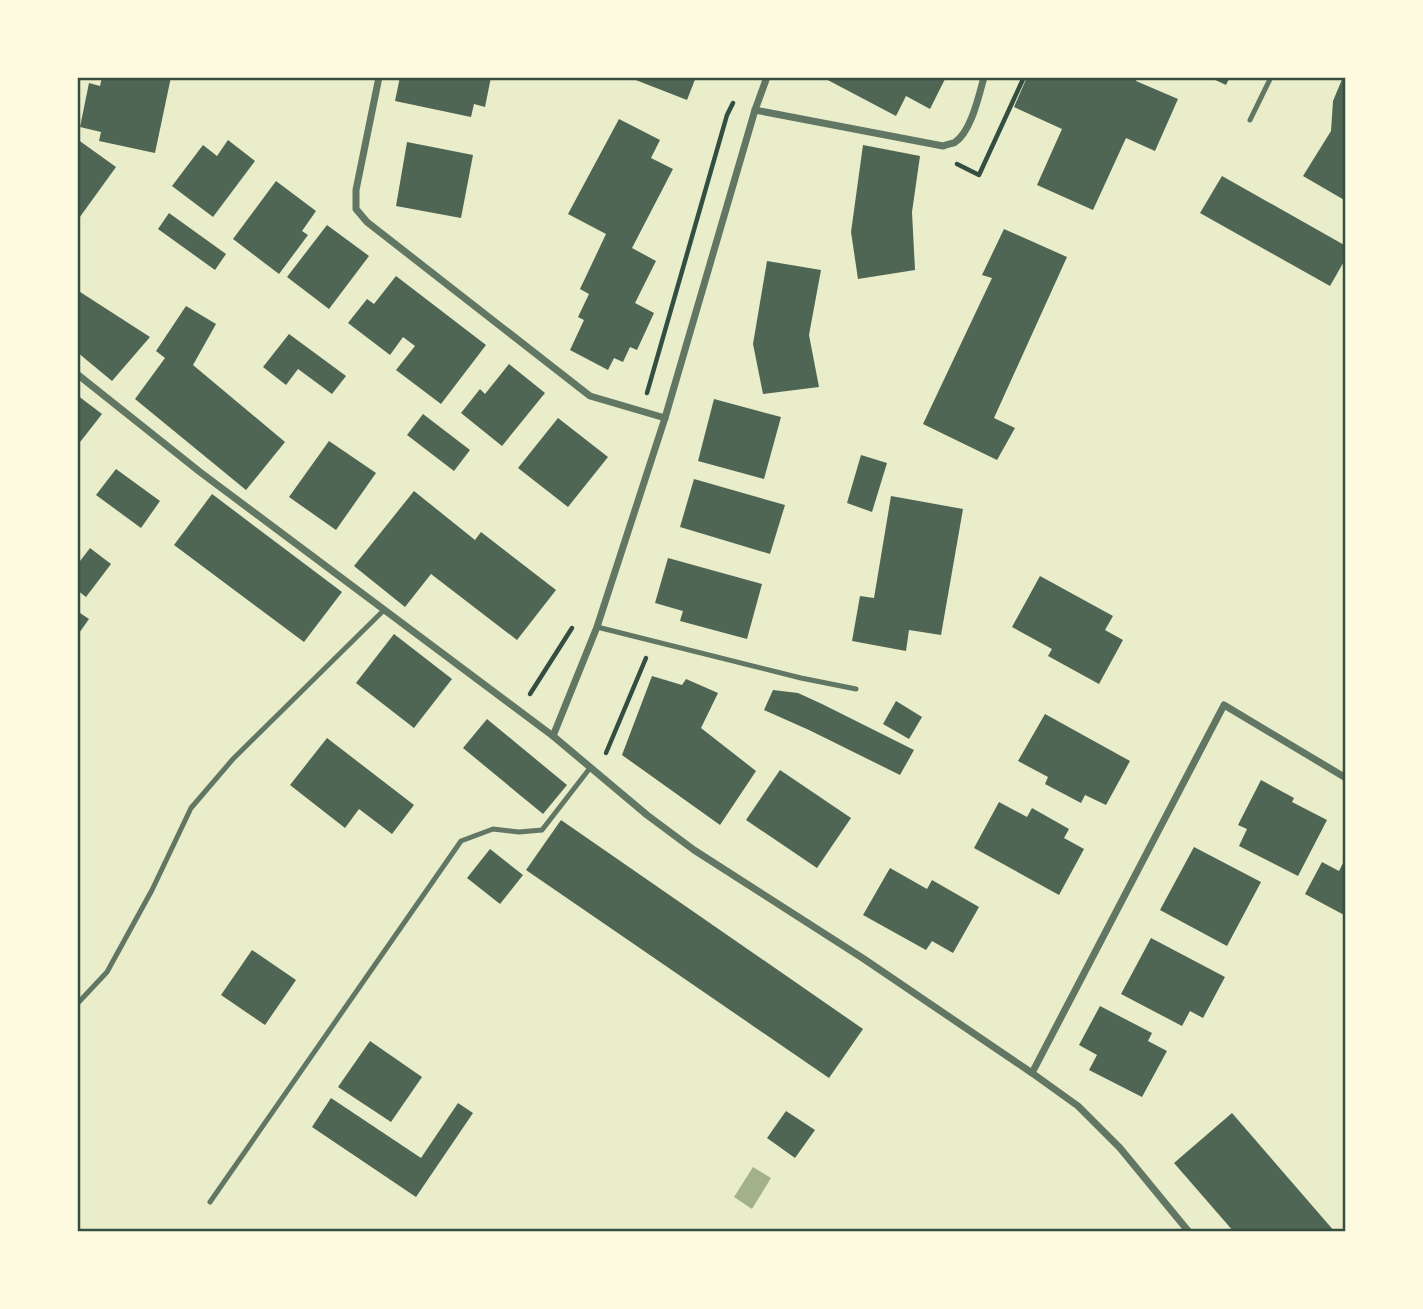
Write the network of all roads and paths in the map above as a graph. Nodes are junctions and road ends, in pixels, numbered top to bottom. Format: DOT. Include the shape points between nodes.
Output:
graph roads {
  1 [pos="379,77"];
  2 [pos="767,77"];
  3 [pos="984,77"];
  4 [pos="1271,77"];
  5 [pos="755,110"];
  6 [pos="1250,120"];
  7 [pos="77,374"];
  8 [pos="634,391"];
  9 [pos="647,394"];
  10 [pos="665,418"];
  11 [pos="384,610"];
  12 [pos="597,628"];
  13 [pos="856,689"];
  14 [pos="553,736"];
  15 [pos="590,768"];
  16 [pos="1346,778"];
  17 [pos="77,1004"];
  18 [pos="1032,1073"];
  19 [pos="210,1202"];
  20 [pos="1189,1232"];
  1 -- 10 [label="street" via="356,209 590,396"];
  2 -- 5 [label="street"];
  3 -- 5 [label="street" via="963,135 943,145"];
  4 -- 6 [label="lane"];
  5 -- 10 [label="street"];
  7 -- 11 [label="street"];
  8 -- 9 [label="path"];
  10 -- 12 [label="street"];
  11 -- 14 [label="street"];
  11 -- 17 [label="lane" via="233,759 191,808 107,972"];
  12 -- 13 [label="lane"];
  12 -- 14 [label="street"];
  14 -- 15 [label="street"];
  15 -- 18 [label="street" via="694,850"];
  15 -- 19 [label="lane" via="542,830 493,829 461,841"];
  16 -- 18 [label="street" via="1224,705"];
  18 -- 20 [label="street" via="1078,1106 1120,1148"];
}
